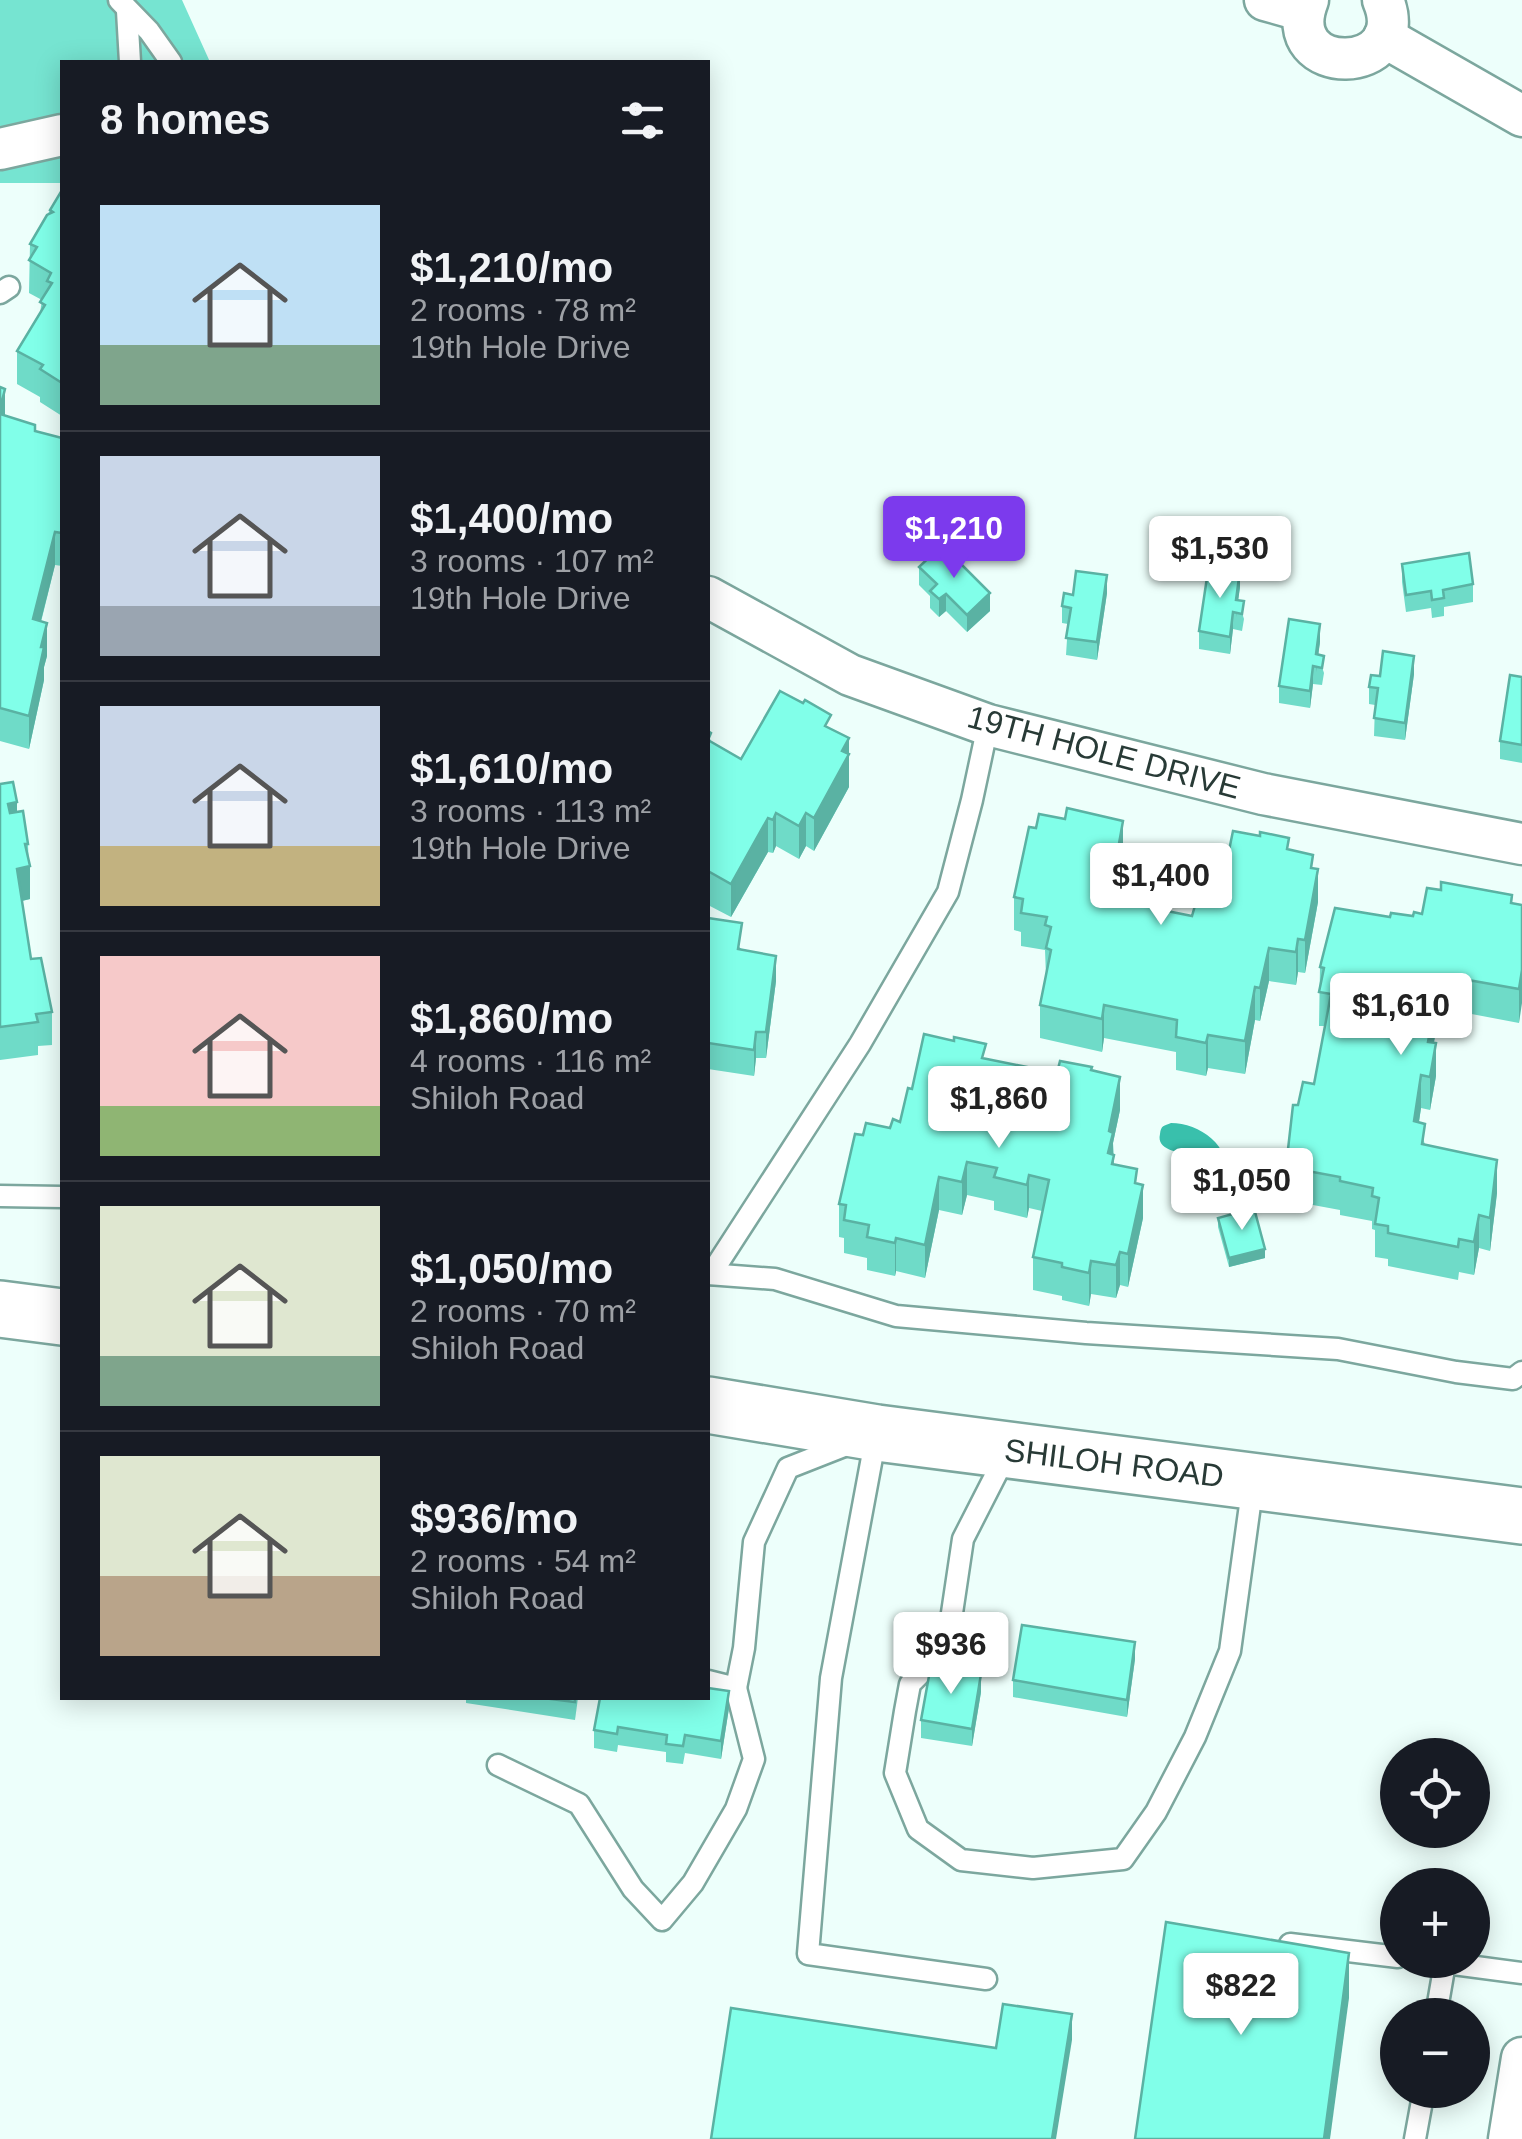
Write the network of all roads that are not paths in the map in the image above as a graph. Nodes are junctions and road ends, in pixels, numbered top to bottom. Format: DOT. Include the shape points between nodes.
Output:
graph roads {
  1 [pos="1265,0"];
  2 [pos="123,5"];
  3 [pos="1306,6"];
  4 [pos="1383,18"];
  5 [pos="130,60"];
  6 [pos="170,60"];
  7 [pos="1522,116"];
  8 [pos="60,135"];
  9 [pos="0,149"];
  10 [pos="710,597"];
  11 [pos="988,725"];
  12 [pos="1522,844"];
  13 [pos="0,1196"];
  14 [pos="60,1196"];
  15 [pos="710,1272"];
  16 [pos="710,1274"];
  17 [pos="0,1308"];
  18 [pos="60,1317"];
  19 [pos="1522,1372"];
  20 [pos="710,1405"];
  21 [pos="876,1432"];
  22 [pos="1009,1450"];
  23 [pos="1254,1480"];
  24 [pos="1522,1516"];
  25 [pos="946,1648"];
  26 [pos="942,1677"];
  27 [pos="710,1682"];
  28 [pos="736,1688"];
  29 [pos="498,1765"];
  30 [pos="1262,1941"];
  31 [pos="1380,1955"];
  32 [pos="1490,1969"];
  33 [pos="1522,1973"];
  34 [pos="986,1979"];
  35 [pos="1522,2058"];
  36 [pos="1421,2108"];
  37 [pos="1415,2139"];
  38 [pos="1509,2139"];
  1 -- 3 [label="street"];
  2 -- 5 [label="lane"];
  2 -- 6 [label="lane"];
  3 -- 4 [label="street" via="1308,38 1339,60 1376,48"];
  4 -- 7 [label="street"];
  8 -- 9 [label="street"];
  10 -- 11 [label="street, 19TH HOLE DRIVE" via="850,675"];
  11 -- 12 [label="street, 19TH HOLE DRIVE" via="1263,794"];
  11 -- 15 [label="lane" via="948,892 860,1044"];
  13 -- 14 [label="lane"];
  16 -- 19 [label="lane" via="776,1279 896,1316 1338,1348 1513,1379"];
  17 -- 18 [label="main road"];
  20 -- 21 [label="main road, SHILOH ROAD"];
  21 -- 22 [label="main road, SHILOH ROAD"];
  21 -- 28 [label="lane" via="788,1468 754,1542"];
  21 -- 34 [label="lane" via="831,1678 808,1954"];
  22 -- 23 [label="main road, SHILOH ROAD"];
  22 -- 25 [label="lane" via="962,1540"];
  23 -- 24 [label="main road, SHILOH ROAD"];
  23 -- 25 [label="lane" via="1230,1651 1195,1737 1124,1859 1034,1868 961,1860 918,1829 895,1773 904,1712 910,1684"];
  25 -- 26 [label="lane"];
  27 -- 28 [label="lane"];
  28 -- 29 [label="lane" via="754,1759 736,1809 662,1920 633,1889 578,1804"];
  30 -- 31 [label="lane"];
  32 -- 33 [label="lane"];
  35 -- 38 [label="street"];
  36 -- 37 [label="lane"];
}
